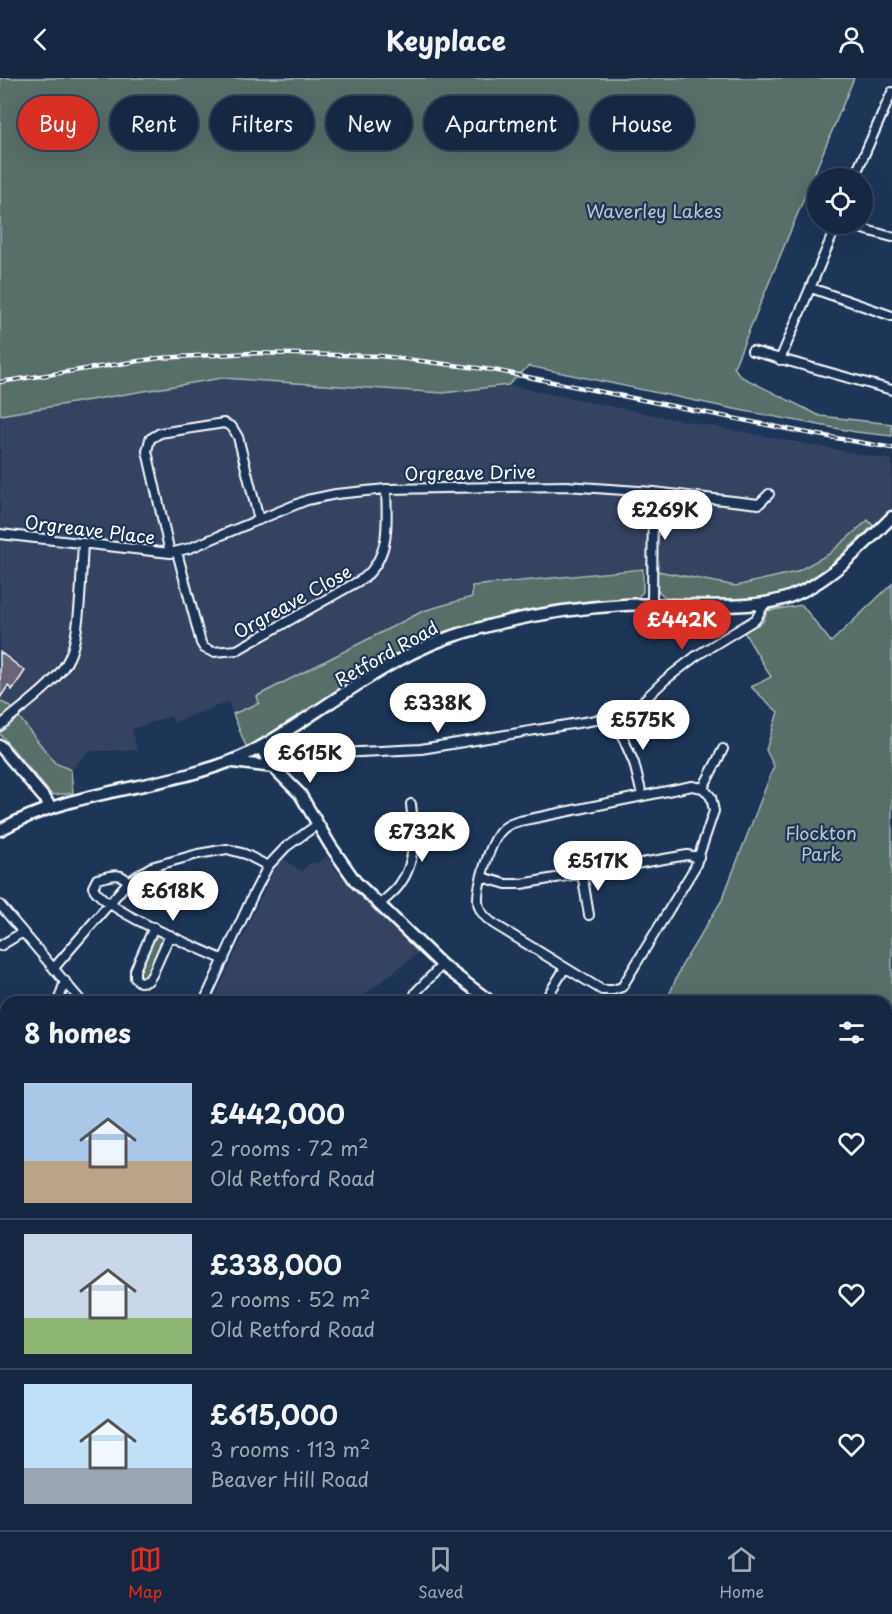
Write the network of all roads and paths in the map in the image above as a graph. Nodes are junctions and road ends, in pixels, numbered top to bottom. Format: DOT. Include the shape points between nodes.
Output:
graph roads {
  1 [pos="892,92"];
  2 [pos="858,168"];
  3 [pos="873,232"];
  4 [pos="833,234"];
  5 [pos="892,237"];
  6 [pos="811,288"];
  7 [pos="892,316"];
  8 [pos="752,351"];
  9 [pos="780,360"];
  10 [pos="892,390"];
  11 [pos="386,489"];
  12 [pos="653,492"];
  13 [pos="769,494"];
  14 [pos="892,517"];
  15 [pos="259,520"];
  16 [pos="0,534"];
  17 [pos="83,543"];
  18 [pos="173,553"];
  19 [pos="765,603"];
  20 [pos="652,604"];
  21 [pos="614,717"];
  22 [pos="0,726"];
  23 [pos="0,746"];
  24 [pos="723,749"];
  25 [pos="255,750"];
  26 [pos="230,762"];
  27 [pos="270,766"];
  28 [pos="703,788"];
  29 [pos="642,795"];
  30 [pos="411,804"];
  31 [pos="50,807"];
  32 [pos="318,824"];
  33 [pos="0,830"];
  34 [pos="699,857"];
  35 [pos="268,866"];
  36 [pos="582,873"];
  37 [pos="482,877"];
  38 [pos="128,882"];
  39 [pos="108,904"];
  40 [pos="0,905"];
  41 [pos="380,905"];
  42 [pos="589,915"];
  43 [pos="154,927"];
  44 [pos="23,932"];
  45 [pos="170,934"];
  46 [pos="0,946"];
  47 [pos="224,960"];
  48 [pos="442,965"];
  49 [pos="54,968"];
  50 [pos="565,968"];
  51 [pos="65,981"];
  52 [pos="60,996"];
  53 [pos="77,996"];
  54 [pos="207,996"];
  55 [pos="414,996"];
  56 [pos="483,996"];
  57 [pos="548,996"];
  1 -- 2 [label="street"];
  3 -- 5 [label="street"];
  4 -- 6 [label="street"];
  6 -- 7 [label="street"];
  6 -- 9 [label="street"];
  8 -- 9 [label="street"];
  9 -- 10 [label="street"];
  11 -- 12 [label="street, Orgreave Drive" via="555,486"];
  11 -- 15 [label="street, Orgreave Drive" via="307,500"];
  11 -- 18 [label="street, Orgreave Close" via="387,536 381,557 371,572 237,650 213,652 204,648"];
  12 -- 13 [label="street, Orgreave Drive" via="759,504"];
  12 -- 20 [label="street"];
  14 -- 19 [label="main road, Retford Road" via="824,578 795,595"];
  15 -- 18 [label="street, Orgreave Drive"];
  15 -- 18 [label="street" via="232,427 224,423 160,433 150,440 147,451"];
  16 -- 17 [label="street, Orgreave Place"];
  17 -- 18 [label="street, Orgreave Place"];
  17 -- 22 [label="street" via="70,657 53,680"];
  19 -- 20 [label="main road, Retford Road"];
  19 -- 21 [label="street" via="756,620 696,657 641,703"];
  20 -- 25 [label="main road, Retford Road" via="526,617 444,638 403,658"];
  21 -- 27 [label="street" via="421,749 299,755"];
  21 -- 29 [label="street" via="634,763"];
  23 -- 31 [label="main road"];
  24 -- 28 [label="street"];
  25 -- 26 [label="main road, Retford Road"];
  25 -- 27 [label="main road"];
  26 -- 27 [label="main road"];
  26 -- 31 [label="main road, Retford Road" via="171,780"];
  27 -- 32 [label="main road" via="300,794"];
  28 -- 29 [label="street" via="692,786"];
  28 -- 34 [label="street" via="711,797 714,811"];
  29 -- 37 [label="street" via="506,826 496,838"];
  30 -- 41 [label="street" via="415,840 407,870 400,885"];
  31 -- 33 [label="main road, Retford Road"];
  32 -- 35 [label="street"];
  32 -- 41 [label="main road" via="347,871"];
  34 -- 36 [label="street" via="687,855"];
  34 -- 50 [label="street" via="622,987 602,990"];
  35 -- 38 [label="street" via="245,854 219,850 160,864"];
  35 -- 47 [label="street"];
  36 -- 37 [label="street" via="513,885"];
  36 -- 42 [label="street"];
  37 -- 50 [label="street" via="477,898 483,914"];
  38 -- 39 [label="street"];
  38 -- 39 [label="street" via="118,874 95,881 95,892"];
  39 -- 43 [label="street"];
  39 -- 49 [label="street"];
  40 -- 44 [label="street"];
  41 -- 48 [label="main road"];
  43 -- 45 [label="street"];
  43 -- 45 [label="street" via="135,969 135,978 140,982 148,981 152,975"];
  44 -- 46 [label="street"];
  44 -- 49 [label="street"];
  45 -- 47 [label="street"];
  47 -- 54 [label="street"];
  48 -- 55 [label="street"];
  48 -- 56 [label="main road"];
  49 -- 51 [label="street"];
  50 -- 57 [label="street"];
  51 -- 52 [label="street"];
  51 -- 53 [label="street"];
}
